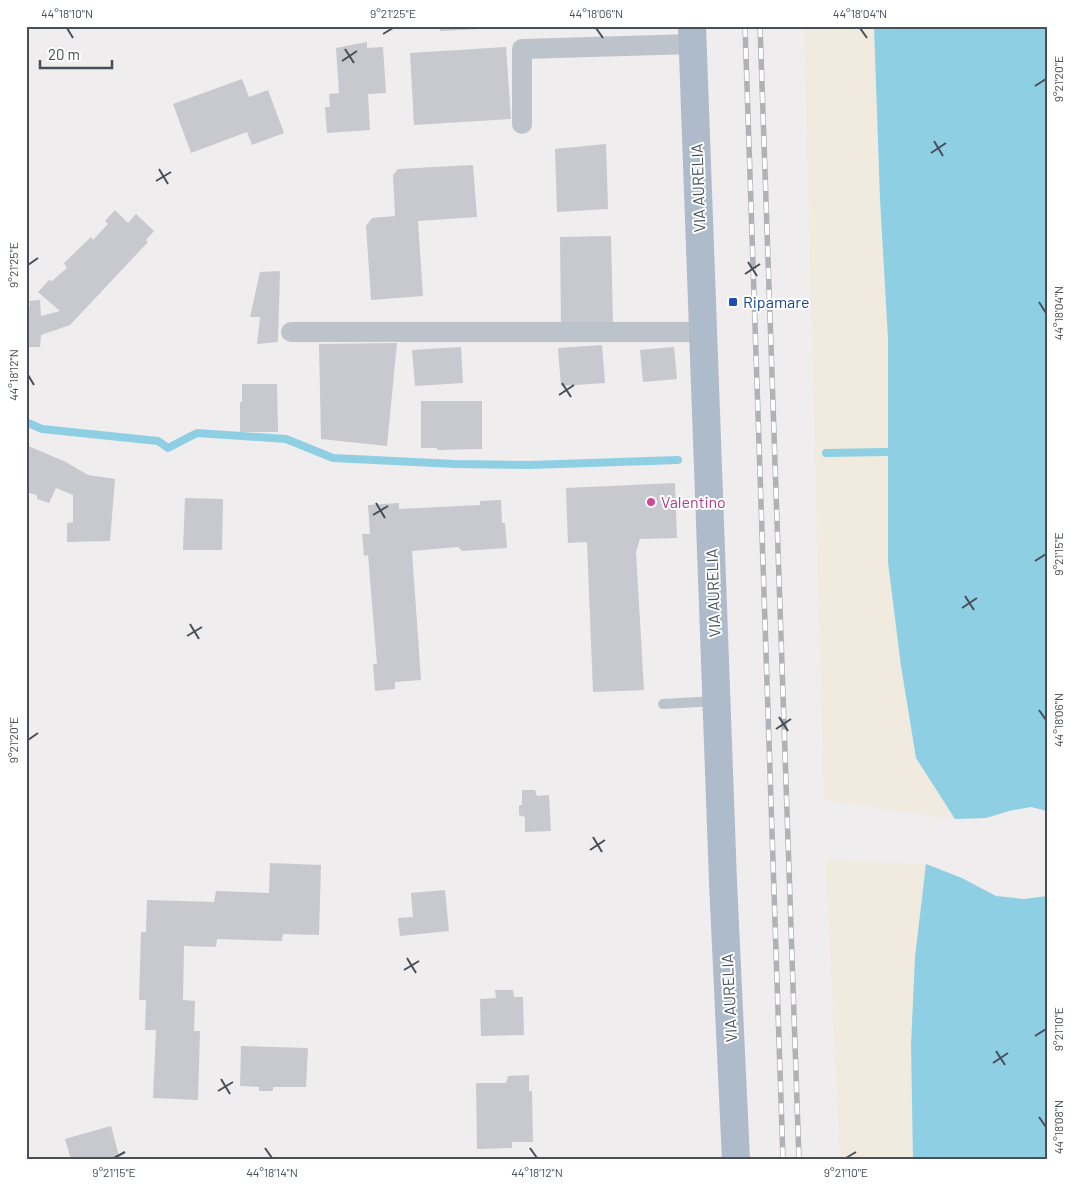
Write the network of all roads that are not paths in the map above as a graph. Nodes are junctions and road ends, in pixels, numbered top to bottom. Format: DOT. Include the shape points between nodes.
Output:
graph roads {
  1 [pos="692,35"];
  2 [pos="522,124"];
  3 [pos="291,332"];
  4 [pos="704,332"];
  5 [pos="717,701"];
  6 [pos="663,704"];
  7 [pos="736,1160"];
  1 -- 2 [label="street" via="522,49"];
  1 -- 4 [label="main road, VIA AURELIA"];
  3 -- 4 [label="street"];
  4 -- 5 [label="main road, VIA AURELIA"];
  5 -- 6 [label="lane"];
  5 -- 7 [label="main road, VIA AURELIA"];
}
